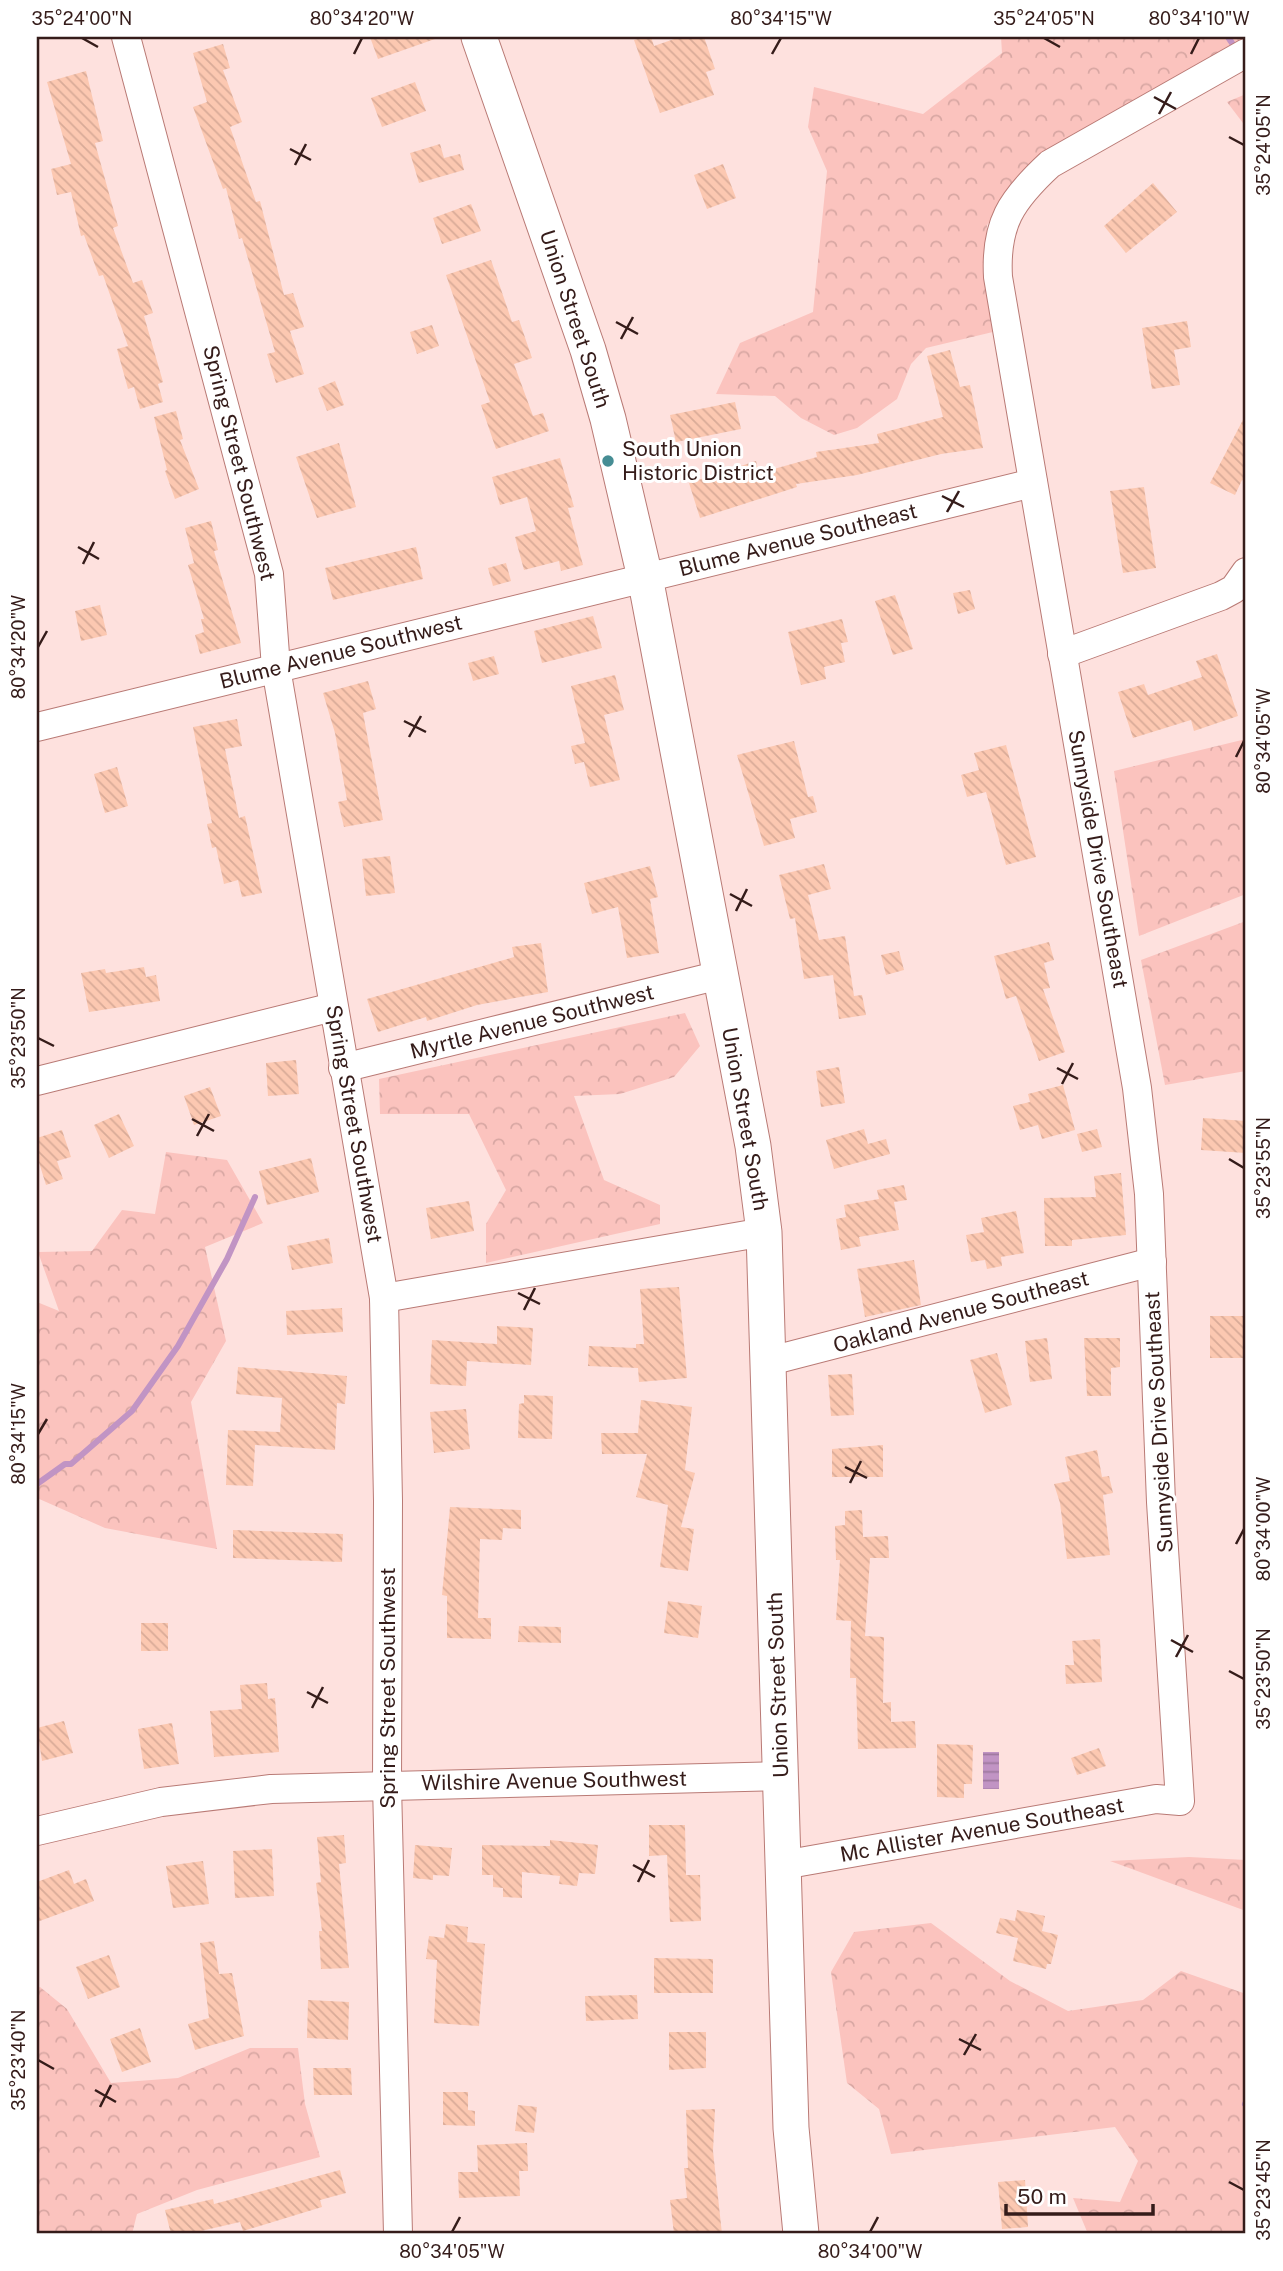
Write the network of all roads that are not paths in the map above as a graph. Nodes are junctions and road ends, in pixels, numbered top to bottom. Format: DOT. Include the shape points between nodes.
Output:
graph roads {
  1 [pos="126,37"];
  2 [pos="479,37"];
  3 [pos="1246,53"];
  4 [pos="1033,483"];
  5 [pos="1246,572"];
  6 [pos="645,578"];
  7 [pos="1062,654"];
  8 [pos="276,668"];
  9 [pos="37,727"];
  10 [pos="720,975"];
  11 [pos="333,1007"];
  12 [pos="343,1068"];
  13 [pos="37,1081"];
  14 [pos="764,1232"];
  15 [pos="1152,1262"];
  16 [pos="384,1298"];
  17 [pos="769,1361"];
  18 [pos="781,1776"];
  19 [pos="387,1784"];
  20 [pos="1180,1801"];
  21 [pos="37,1831"];
  22 [pos="783,1865"];
  23 [pos="398,2234"];
  24 [pos="801,2234"];
  1 -- 8 [label="street, Spring Street Southwest" via="269,574"];
  2 -- 6 [label="main road, Union Street South" via="588,350"];
  3 -- 4 [label="street, Sunnyside Drive Southeast" via="1050,164 1008,211 998,238 998,277"];
  4 -- 6 [label="street, Blume Avenue Southeast"];
  4 -- 7 [label="street, Sunnyside Drive Southeast"];
  5 -- 7 [label="street" via="1234,589 1221,596"];
  6 -- 8 [label="street, Blume Avenue Southwest"];
  6 -- 10 [label="main road, Union Street South"];
  7 -- 15 [label="street, Sunnyside Drive Southeast" via="1137,1088"];
  8 -- 9 [label="street, Blume Avenue Southwest"];
  8 -- 11 [label="street, Spring Street Southwest"];
  10 -- 12 [label="street, Myrtle Avenue Southwest"];
  10 -- 14 [label="main road, Union Street South" via="753,1146"];
  11 -- 12 [label="street, Spring Street Southwest"];
  11 -- 13 [label="street"];
  12 -- 16 [label="street, Spring Street Southwest"];
  14 -- 16 [label="street"];
  14 -- 17 [label="main road, Union Street South"];
  15 -- 17 [label="street, Oakland Avenue Southeast"];
  15 -- 20 [label="street, Sunnyside Drive Southeast" via="1161,1503"];
  16 -- 19 [label="street, Spring Street Southwest"];
  17 -- 18 [label="main road, Union Street South"];
  18 -- 19 [label="street, Wilshire Avenue Southwest"];
  18 -- 22 [label="main road, Union Street South"];
  19 -- 21 [label="street, Wilshire Avenue Southwest" via="271,1789 161,1802"];
  19 -- 23 [label="street, Spring Street Southwest"];
  20 -- 22 [label="street, Mc Allister Avenue Southeast" via="1156,1800"];
  22 -- 24 [label="main road, Union Street South" via="791,2128"];
}
